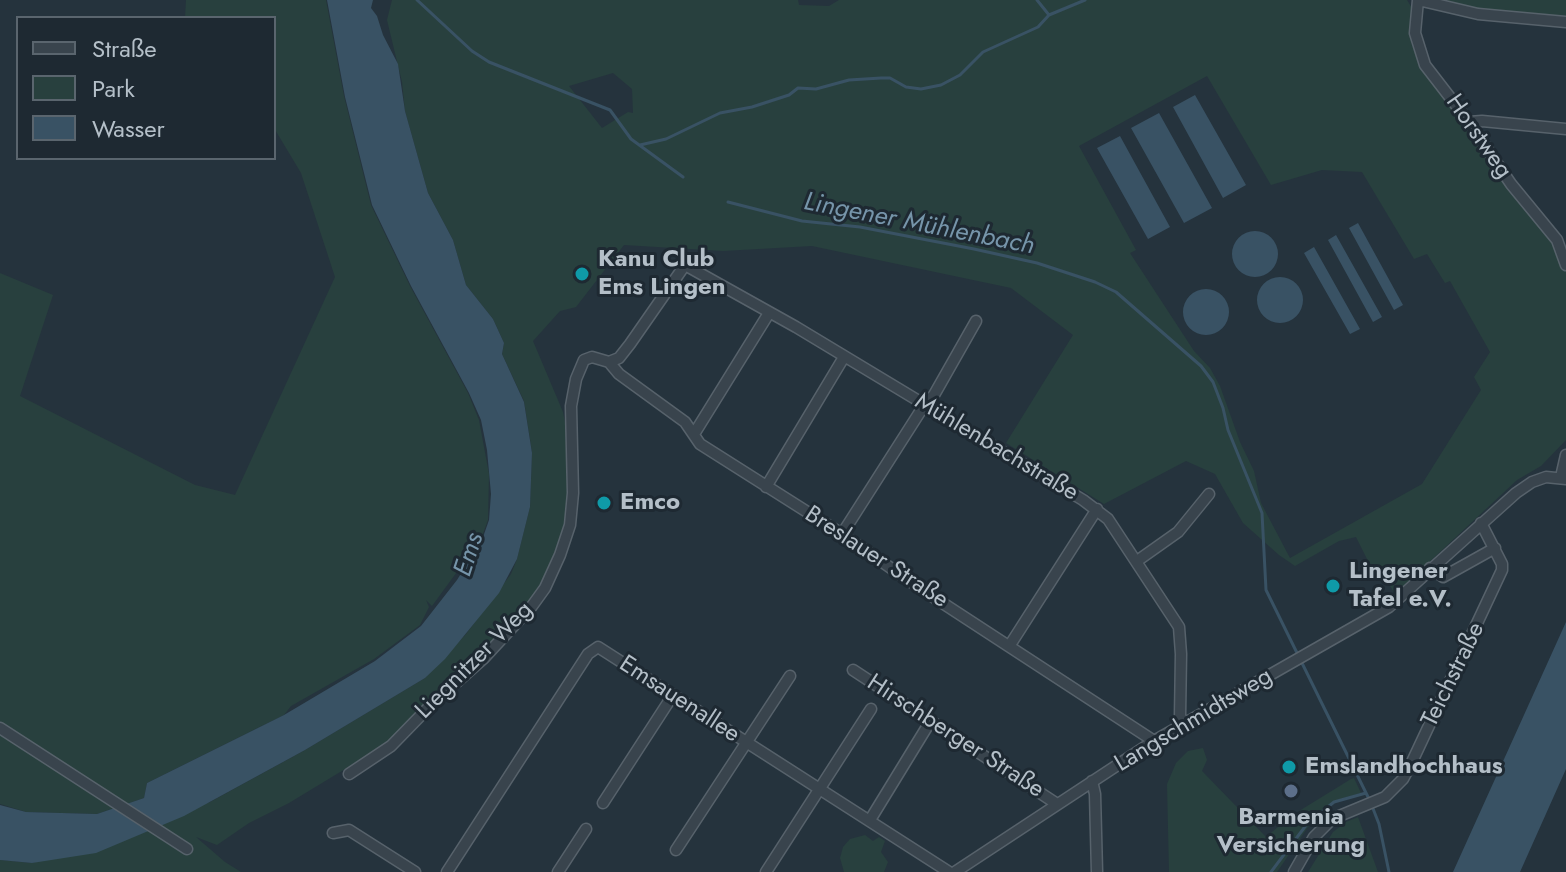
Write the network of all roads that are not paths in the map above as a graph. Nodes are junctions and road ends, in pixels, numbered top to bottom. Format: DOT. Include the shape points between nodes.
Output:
graph roads {
  1 [pos="1418,0"];
  2 [pos="1566,22"];
  3 [pos="1469,122"];
  4 [pos="1566,129"];
  5 [pos="1562,240"];
  6 [pos="1566,265"];
  7 [pos="769,313"];
  8 [pos="976,321"];
  9 [pos="844,357"];
  10 [pos="609,362"];
  11 [pos="925,404"];
  12 [pos="694,434"];
  13 [pos="1566,455"];
  14 [pos="1563,478"];
  15 [pos="766,487"];
  16 [pos="1209,494"];
  17 [pos="1097,509"];
  18 [pos="1481,523"];
  19 [pos="842,534"];
  20 [pos="1495,548"];
  21 [pos="1137,561"];
  22 [pos="1430,568"];
  23 [pos="1010,645"];
  24 [pos="853,670"];
  25 [pos="790,676"];
  26 [pos="673,695"];
  27 [pos="871,709"];
  28 [pos="930,722"];
  29 [pos="1185,723"];
  30 [pos="0,728"];
  31 [pos="1154,741"];
  32 [pos="745,743"];
  33 [pos="349,774"];
  34 [pos="1092,781"];
  35 [pos="820,789"];
  36 [pos="603,803"];
  37 [pos="1057,804"];
  38 [pos="870,820"];
  39 [pos="586,829"];
  40 [pos="333,833"];
  41 [pos="187,849"];
  42 [pos="676,850"];
  43 [pos="415,872"];
  44 [pos="447,872"];
  45 [pos="558,872"];
  46 [pos="766,872"];
  47 [pos="949,872"];
  48 [pos="955,872"];
  49 [pos="1097,872"];
  50 [pos="1294,872"];
  1 -- 2 [label="street" via="1478,14"];
  1 -- 3 [label="street, Horstweg" via="1418,49"];
  3 -- 4 [label="street"];
  3 -- 5 [label="street, Horstweg" via="1511,184"];
  5 -- 6 [label="street, Horstweg"];
  7 -- 9 [label="street, Mühlenbachstraße"];
  7 -- 10 [label="street, Mühlenbachstraße" via="685,265 630,344"];
  7 -- 12 [label="street"];
  8 -- 11 [label="street"];
  9 -- 11 [label="street, Mühlenbachstraße"];
  9 -- 15 [label="street"];
  10 -- 12 [label="street, Breslauer Straße"];
  10 -- 33 [label="street, Liegnitzer Weg" via="584,360 576,379 570,525 545,588 483,659 391,746"];
  11 -- 17 [label="street, Mühlenbachstraße"];
  11 -- 19 [label="street"];
  12 -- 15 [label="street, Breslauer Straße" via="700,444"];
  13 -- 14 [label="street"];
  14 -- 18 [label="street, Langschmidtsweg" via="1532,482"];
  15 -- 19 [label="street, Breslauer Straße"];
  16 -- 21 [label="street" via="1178,532"];
  17 -- 21 [label="street, Mühlenbachstraße"];
  17 -- 23 [label="street"];
  18 -- 20 [label="street, Teichstraße"];
  18 -- 22 [label="street, Langschmidtsweg"];
  19 -- 23 [label="street, Breslauer Straße"];
  20 -- 22 [label="street" via="1443,577"];
  20 -- 50 [label="street, Teichstraße" via="1502,570 1403,779 1385,797 1332,819 1314,837"];
  21 -- 29 [label="street, Mühlenbachstraße" via="1179,627 1180,717"];
  22 -- 29 [label="street, Langschmidtsweg" via="1389,607"];
  23 -- 31 [label="street, Breslauer Straße"];
  24 -- 28 [label="street, Hirschberger Straße"];
  25 -- 32 [label="street"];
  26 -- 32 [label="street, Emsauenallee"];
  26 -- 36 [label="street"];
  26 -- 44 [label="street, Emsauenallee" via="598,647 591,650"];
  27 -- 35 [label="street"];
  28 -- 37 [label="street, Hirschberger Straße"];
  28 -- 38 [label="street"];
  29 -- 31 [label="street, Langschmidtsweg"];
  30 -- 41 [label="street"];
  31 -- 34 [label="street, Langschmidtsweg"];
  32 -- 35 [label="street, Emsauenallee"];
  32 -- 42 [label="street"];
  34 -- 37 [label="street, Langschmidtsweg"];
  34 -- 49 [label="street"];
  35 -- 38 [label="street, Emsauenallee"];
  35 -- 46 [label="street"];
  37 -- 48 [label="street, Langschmidtsweg"];
  38 -- 47 [label="street, Emsauenallee"];
  39 -- 45 [label="street"];
  40 -- 43 [label="street" via="349,830"];
}
